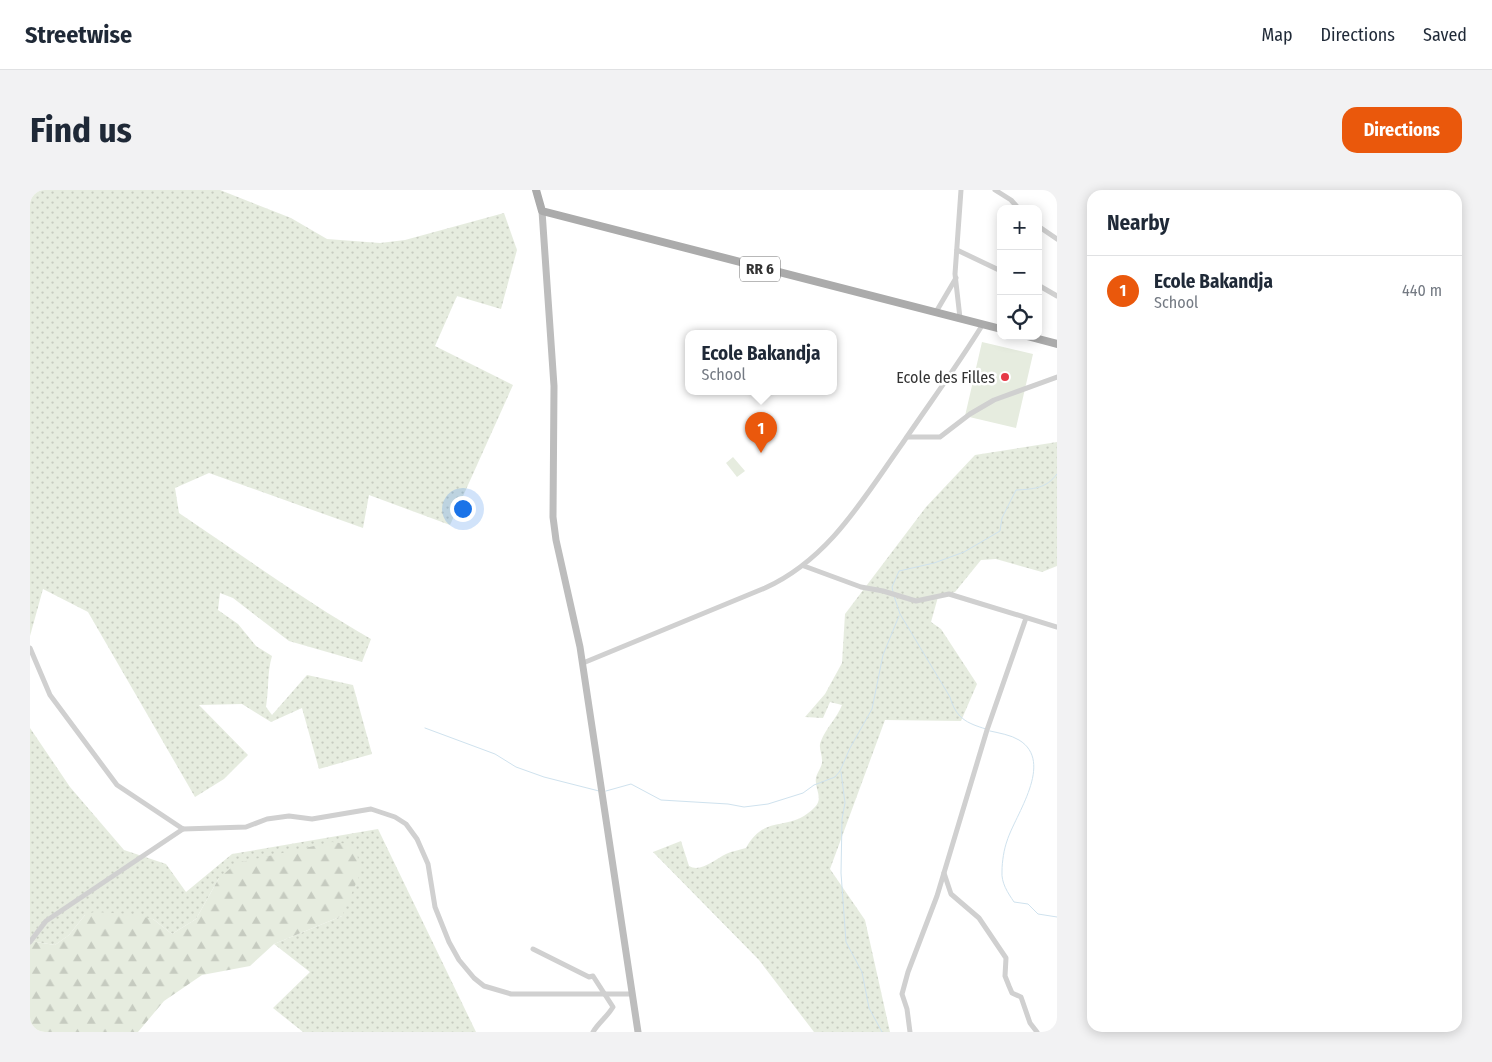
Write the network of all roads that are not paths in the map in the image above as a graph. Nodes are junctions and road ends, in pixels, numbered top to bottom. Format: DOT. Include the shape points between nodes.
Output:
graph roads {
  1 [pos="536,190"];
  2 [pos="962,190"];
  3 [pos="995,190"];
  4 [pos="1016,205"];
  5 [pos="542,211"];
  6 [pos="1042,229"];
  7 [pos="1057,239"];
  8 [pos="957,250"];
  9 [pos="997,269"];
  10 [pos="956,278"];
  11 [pos="1042,288"];
  12 [pos="1057,296"];
  13 [pos="936,312"];
  14 [pos="960,318"];
  15 [pos="983,324"];
  16 [pos="997,328"];
  17 [pos="1042,340"];
  18 [pos="1057,344"];
  19 [pos="1057,377"];
  20 [pos="906,437"];
  21 [pos="804,566"];
  22 [pos="1026,618"];
  23 [pos="1057,627"];
  24 [pos="30,648"];
  25 [pos="583,663"];
  26 [pos="183,829"];
  27 [pos="944,870"];
  28 [pos="30,942"];
  29 [pos="533,949"];
  30 [pos="632,994"];
  31 [pos="604,995"];
  32 [pos="593,1032"];
  33 [pos="638,1032"];
  34 [pos="910,1032"];
  35 [pos="1037,1032"];
  1 -- 5 [label="main road"];
  2 -- 8 [label="street"];
  3 -- 4 [label="street"];
  5 -- 13 [label="main road, RR 6"];
  5 -- 25 [label="main road" via="554,380 556,540"];
  6 -- 7 [label="street"];
  8 -- 9 [label="street"];
  8 -- 10 [label="street"];
  10 -- 13 [label="street"];
  10 -- 14 [label="street"];
  11 -- 12 [label="street"];
  13 -- 14 [label="main road, RR 6"];
  14 -- 15 [label="main road, RR 6"];
  15 -- 16 [label="main road, RR 6"];
  15 -- 20 [label="street"];
  17 -- 18 [label="main road"];
  19 -- 20 [label="street" via="994,400 940,437"];
  20 -- 21 [label="street" via="850,518"];
  21 -- 22 [label="street" via="861,587 916,601 949,594"];
  21 -- 25 [label="street" via="788,578"];
  22 -- 23 [label="street"];
  22 -- 27 [label="street"];
  24 -- 26 [label="street" via="50,695 117,785"];
  25 -- 30 [label="main road"];
  26 -- 28 [label="street" via="46,921"];
  26 -- 31 [label="street" via="246,827 289,816 312,819 371,809 395,817 406,824 417,839 428,864 438,916 459,960 474,978 484,986 511,994 568,992"];
  27 -- 34 [label="street" via="902,994"];
  27 -- 35 [label="street" via="951,894 979,918 1006,958 1009,986 1012,993 1021,997 1030,1023"];
  29 -- 31 [label="street" via="589,977 593,976"];
  30 -- 31 [label="street"];
  30 -- 33 [label="main road"];
  31 -- 32 [label="street" via="613,1007"];
}
